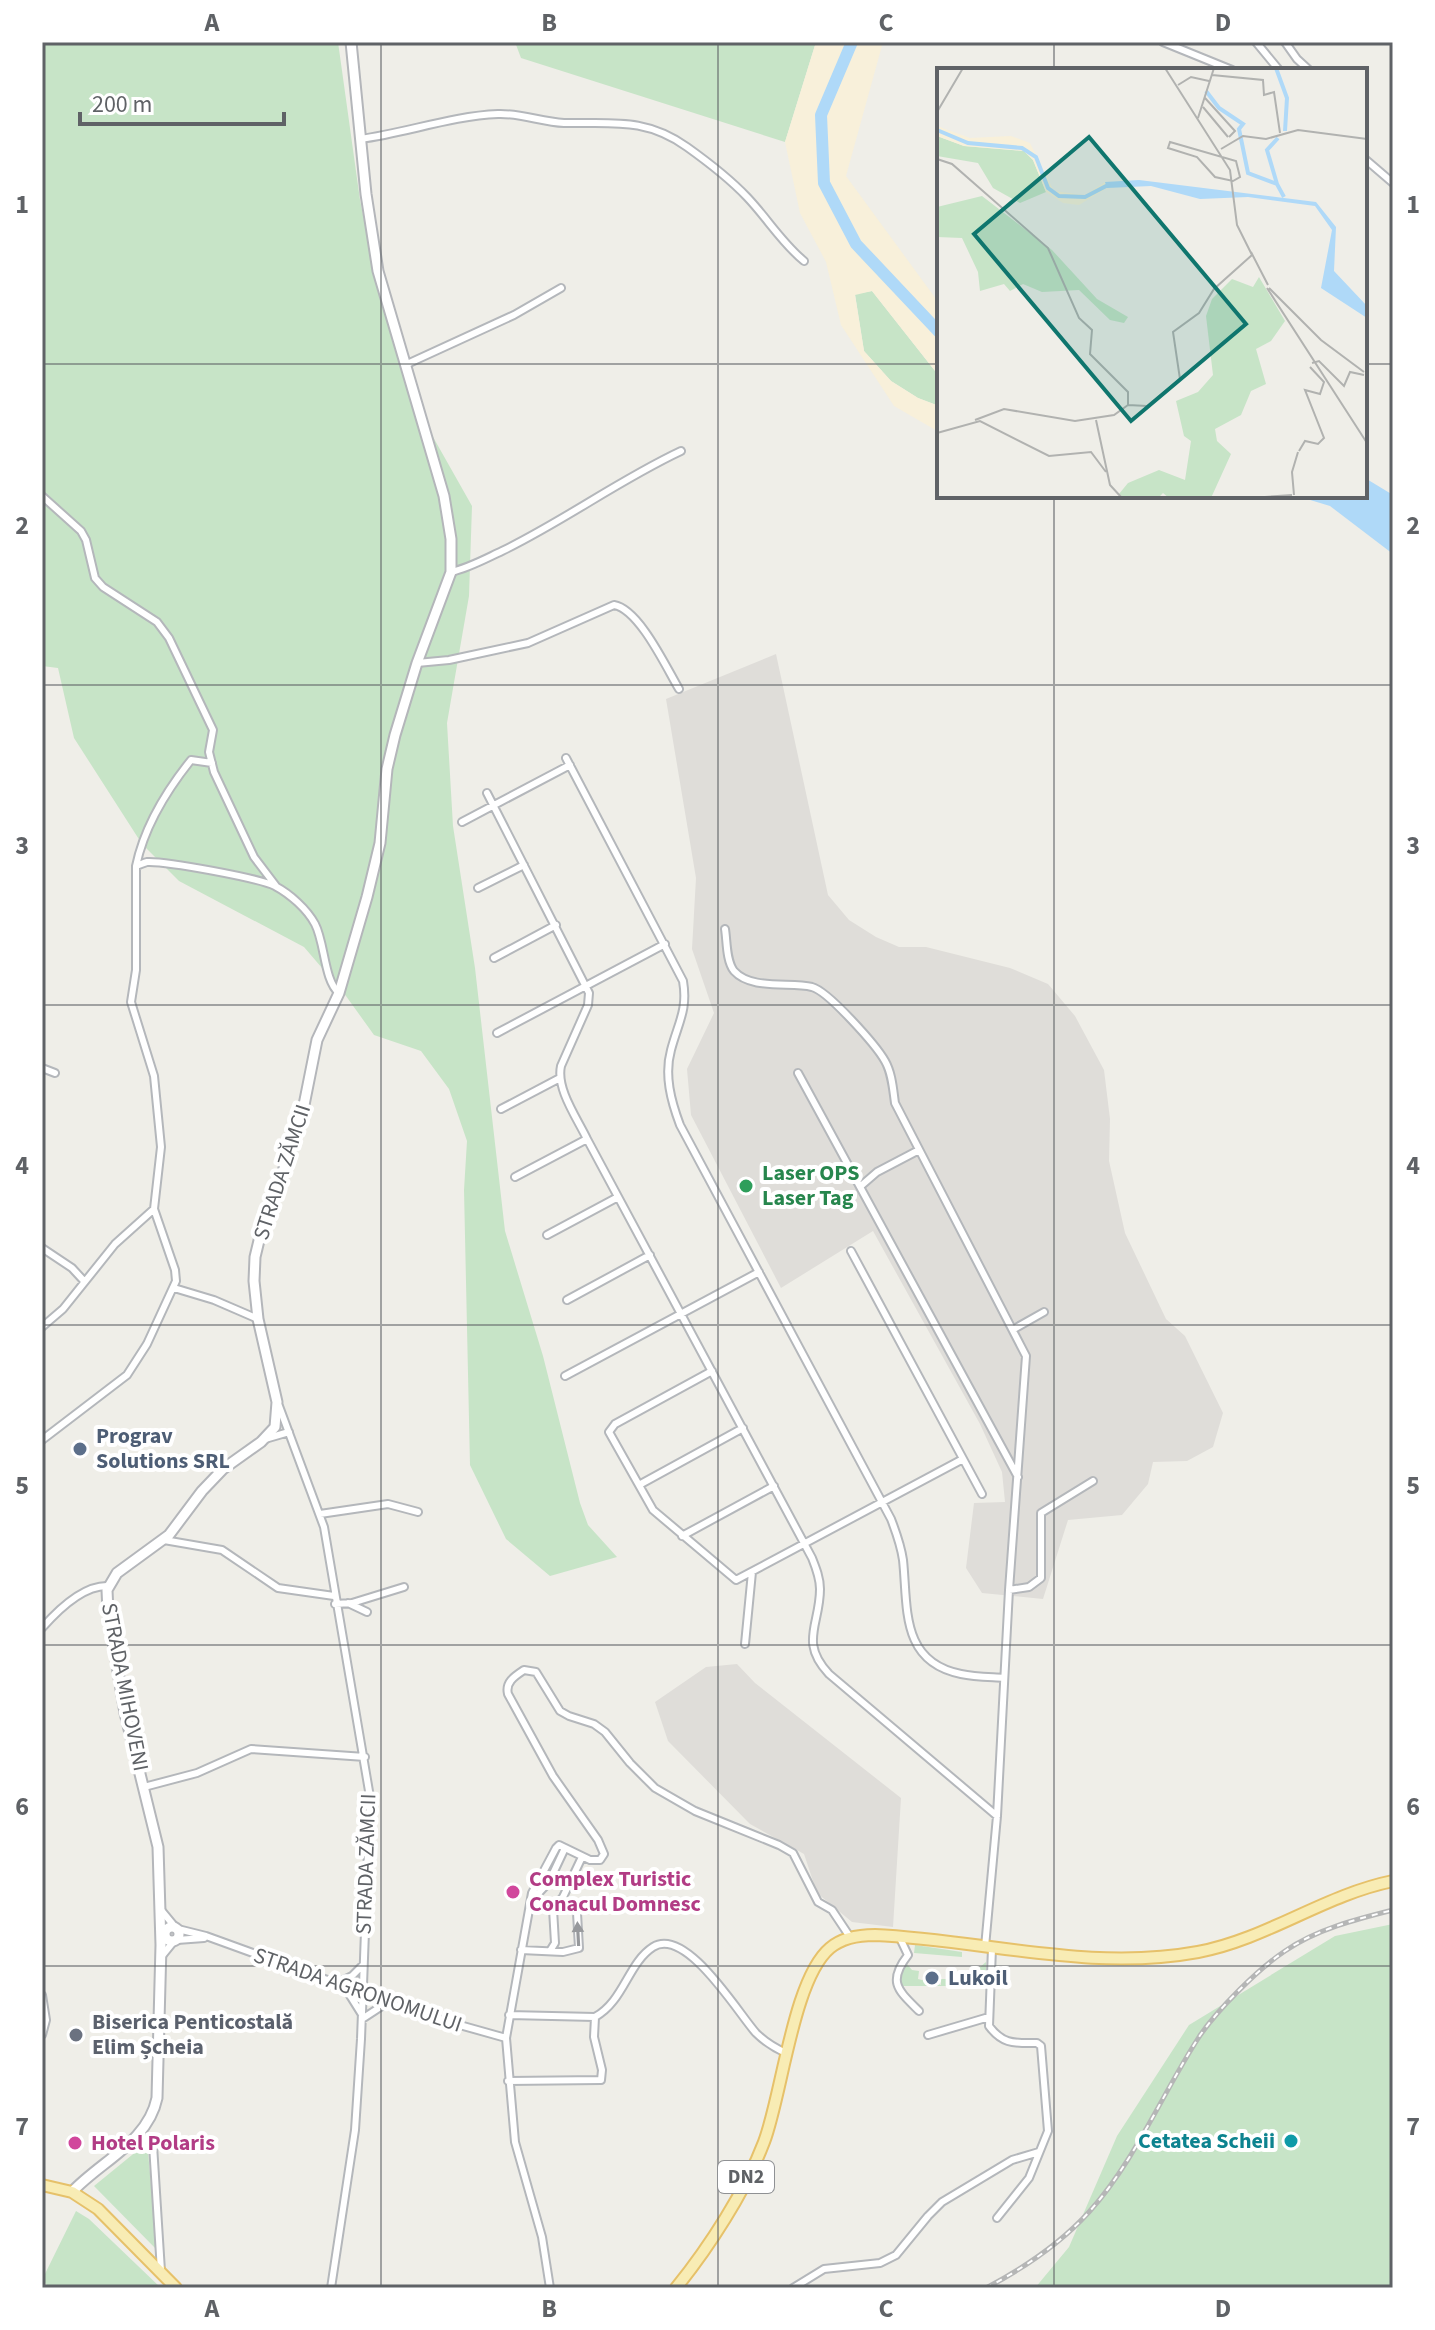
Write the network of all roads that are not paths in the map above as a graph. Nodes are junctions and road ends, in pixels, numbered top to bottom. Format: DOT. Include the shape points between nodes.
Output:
graph roads {
  1 [pos="351,42"];
  2 [pos="1163,42"];
  3 [pos="1256,42"];
  4 [pos="1285,42"];
  5 [pos="1227,68"];
  6 [pos="1277,68"];
  7 [pos="1307,68"];
  8 [pos="360,139"];
  9 [pos="1367,161"];
  10 [pos="1393,183"];
  11 [pos="804,261"];
  12 [pos="561,288"];
  13 [pos="405,365"];
  14 [pos="681,451"];
  15 [pos="42,496"];
  16 [pos="451,572"];
  17 [pos="417,663"];
  18 [pos="679,689"];
  19 [pos="212,763"];
  20 [pos="487,793"];
  21 [pos="494,806"];
  22 [pos="462,822"];
  23 [pos="524,865"];
  24 [pos="136,866"];
  25 [pos="276,886"];
  26 [pos="478,888"];
  27 [pos="556,925"];
  28 [pos="725,929"];
  29 [pos="665,944"];
  30 [pos="494,958"];
  31 [pos="587,985"];
  32 [pos="339,993"];
  33 [pos="497,1033"];
  34 [pos="42,1068"];
  35 [pos="55,1073"];
  36 [pos="798,1073"];
  37 [pos="560,1078"];
  38 [pos="501,1109"];
  39 [pos="587,1139"];
  40 [pos="919,1150"];
  41 [pos="515,1177"];
  42 [pos="862,1185"];
  43 [pos="618,1197"];
  44 [pos="154,1209"];
  45 [pos="547,1235"];
  46 [pos="42,1248"];
  47 [pos="851,1251"];
  48 [pos="650,1255"];
  49 [pos="759,1272"];
  50 [pos="84,1281"];
  51 [pos="174,1288"];
  52 [pos="567,1300"];
  53 [pos="1044,1312"];
  54 [pos="682,1314"];
  55 [pos="258,1319"];
  56 [pos="42,1327"];
  57 [pos="1014,1329"];
  58 [pos="712,1371"];
  59 [pos="565,1376"];
  60 [pos="277,1402"];
  61 [pos="743,1428"];
  62 [pos="289,1432"];
  63 [pos="265,1439"];
  64 [pos="42,1440"];
  65 [pos="963,1459"];
  66 [pos="1018,1477"];
  67 [pos="1093,1481"];
  68 [pos="639,1485"];
  69 [pos="774,1486"];
  70 [pos="982,1494"];
  71 [pos="882,1501"];
  72 [pos="418,1512"];
  73 [pos="320,1514"];
  74 [pos="682,1536"];
  75 [pos="164,1540"];
  76 [pos="804,1542"];
  77 [pos="752,1572"];
  78 [pos="108,1586"];
  79 [pos="404,1587"];
  80 [pos="1009,1590"];
  81 [pos="334,1600"];
  82 [pos="348,1603"];
  83 [pos="367,1612"];
  84 [pos="42,1628"];
  85 [pos="745,1644"];
  86 [pos="1004,1678"];
  87 [pos="365,1757"];
  88 [pos="144,1787"];
  89 [pos="997,1816"];
  90 [pos="582,1857"];
  91 [pos="1393,1881"];
  92 [pos="563,1897"];
  93 [pos="161,1910"];
  94 [pos="171,1935"];
  95 [pos="899,1936"];
  96 [pos="850,1937"];
  97 [pos="989,1947"];
  98 [pos="521,1950"];
  99 [pos="550,1951"];
  100 [pos="363,1965"];
  101 [pos="336,1983"];
  102 [pos="344,1987"];
  103 [pos="363,1993"];
  104 [pos="42,1995"];
  105 [pos="388,2002"];
  106 [pos="919,2011"];
  107 [pos="509,2015"];
  108 [pos="362,2017"];
  109 [pos="595,2017"];
  110 [pos="989,2017"];
  111 [pos="42,2035"];
  112 [pos="928,2035"];
  113 [pos="506,2038"];
  114 [pos="786,2053"];
  115 [pos="508,2081"];
  116 [pos="135,2138"];
  117 [pos="1039,2152"];
  118 [pos="42,2185"];
  119 [pos="72,2192"];
  120 [pos="997,2218"];
  121 [pos="161,2271"];
  122 [pos="176,2288"];
  123 [pos="331,2288"];
  124 [pos="550,2288"];
  125 [pos="676,2288"];
  126 [pos="793,2288"];
  1 -- 8 [label="main road"];
  2 -- 5 [label="street"];
  3 -- 6 [label="street"];
  4 -- 7 [label="street"];
  8 -- 11 [label="street" via="503,113 659,131 728,179"];
  8 -- 13 [label="main road" via="378,271"];
  9 -- 10 [label="street"];
  12 -- 13 [label="street"];
  13 -- 16 [label="main road" via="444,496"];
  14 -- 16 [label="street" via="546,529"];
  15 -- 19 [label="street" via="81,531 95,578 103,587 157,622 169,638 213,730"];
  16 -- 17 [label="main road, STRADA ZĂMCII"];
  17 -- 18 [label="street" via="528,643 614,605 636,619"];
  17 -- 32 [label="main road, STRADA ZĂMCII" via="387,769 375,867"];
  19 -- 24 [label="street" via="191,760 178,776 146,832"];
  19 -- 25 [label="street" via="254,857"];
  20 -- 21 [label="street"];
  21 -- 22 [label="street"];
  21 -- 23 [label="street"];
  21 -- 29 [label="street" via="568,762"];
  23 -- 26 [label="street"];
  23 -- 27 [label="street"];
  24 -- 25 [label="street" via="147,862 189,868"];
  24 -- 44 [label="street" via="131,1002 151,1064 160,1127"];
  25 -- 32 [label="street" via="314,923"];
  27 -- 30 [label="street"];
  27 -- 31 [label="street"];
  28 -- 40 [label="street" via="738,974 817,989 879,1052 887,1064 895,1103"];
  29 -- 31 [label="street"];
  29 -- 49 [label="street" via="685,991 683,1018 669,1059 674,1109"];
  31 -- 33 [label="street"];
  31 -- 37 [label="street" via="588,1005"];
  32 -- 55 [label="main road, STRADA ZĂMCII" via="317,1040 300,1125 258,1242 253,1268"];
  34 -- 35 [label="street"];
  36 -- 42 [label="street"];
  37 -- 38 [label="street"];
  37 -- 39 [label="street"];
  39 -- 41 [label="street"];
  39 -- 43 [label="street"];
  40 -- 42 [label="street"];
  40 -- 57 [label="street"];
  42 -- 66 [label="street"];
  43 -- 45 [label="street"];
  43 -- 48 [label="street"];
  44 -- 50 [label="street"];
  44 -- 51 [label="street" via="175,1270"];
  46 -- 50 [label="street"];
  47 -- 65 [label="street"];
  48 -- 52 [label="street"];
  48 -- 54 [label="street"];
  49 -- 54 [label="street"];
  49 -- 71 [label="street"];
  50 -- 56 [label="street"];
  51 -- 55 [label="street"];
  51 -- 64 [label="street" via="127,1375"];
  53 -- 57 [label="street"];
  54 -- 58 [label="street"];
  54 -- 59 [label="street"];
  55 -- 60 [label="main road, STRADA ZĂMCII"];
  57 -- 66 [label="street" via="1026,1356"];
  58 -- 61 [label="street"];
  58 -- 68 [label="street" via="610,1427"];
  60 -- 62 [label="street, STRADA ZĂMCII"];
  60 -- 63 [label="main road" via="275,1427"];
  61 -- 68 [label="street"];
  61 -- 69 [label="street"];
  62 -- 63 [label="street"];
  62 -- 73 [label="street, STRADA ZĂMCII"];
  63 -- 75 [label="main road" via="212,1480"];
  65 -- 70 [label="street"];
  65 -- 71 [label="street"];
  66 -- 80 [label="street"];
  67 -- 80 [label="street" via="1041,1513 1041,1578 1029,1587"];
  68 -- 74 [label="street" via="653,1510"];
  69 -- 74 [label="street"];
  69 -- 76 [label="street"];
  71 -- 76 [label="street"];
  71 -- 86 [label="street" via="903,1559 907,1621 921,1651 946,1670"];
  72 -- 73 [label="street" via="388,1504"];
  73 -- 81 [label="street, STRADA ZĂMCII"];
  74 -- 77 [label="street" via="736,1580"];
  75 -- 78 [label="main road" via="121,1570"];
  75 -- 81 [label="street" via="222,1550 278,1588"];
  76 -- 77 [label="street"];
  76 -- 89 [label="street" via="818,1573 811,1639 821,1666"];
  77 -- 85 [label="street"];
  78 -- 84 [label="street" via="94,1588 49,1613"];
  78 -- 88 [label="main road, STRADA MIHOVENI" via="119,1683"];
  79 -- 82 [label="street"];
  80 -- 86 [label="street"];
  81 -- 82 [label="street"];
  81 -- 87 [label="street, STRADA ZĂMCII"];
  82 -- 83 [label="street"];
  86 -- 89 [label="street"];
  87 -- 88 [label="street, STRADA MIHOVENI" via="251,1749 197,1773"];
  87 -- 100 [label="street, STRADA ZĂMCII" via="371,1818"];
  88 -- 93 [label="main road, STRADA MIHOVENI" via="158,1847"];
  89 -- 97 [label="street"];
  90 -- 92 [label="street"];
  90 -- 96 [label="street" via="598,1861 604,1854 508,1694 510,1680 524,1670 540,1676 560,1711 605,1732 655,1788 793,1853 818,1902 832,1910"];
  90 -- 98 [label="street" via="562,1847 549,1882 533,1899"];
  91 -- 97 [label="main road" via="1356,1890 1196,1953 1082,1959"];
  92 -- 99 [label="street" via="552,1912 555,1943"];
  99 -- 92 [label="street, one-way" via="580,1946 577,1913"];
  93 -- 94 [label="main road, STRADA MIHOVENI"];
  93 -- 94 [label="street"];
  94 -- 101 [label="street, STRADA AGRONOMULUI" via="211,1939"];
  94 -- 116 [label="main road, STRADA MIHOVENI" via="161,1957 157,2098 148,2123"];
  95 -- 96 [label="main road"];
  95 -- 97 [label="main road"];
  95 -- 106 [label="street" via="908,1955 897,1971 896,1984"];
  96 -- 114 [label="main road, DN2" via="830,1948 816,1966"];
  97 -- 110 [label="street"];
  98 -- 99 [label="street"];
  98 -- 107 [label="street"];
  100 -- 101 [label="street"];
  100 -- 103 [label="street, STRADA ZĂMCII"];
  101 -- 102 [label="street, STRADA AGRONOMULUI"];
  102 -- 103 [label="street, STRADA AGRONOMULUI"];
  102 -- 108 [label="street"];
  103 -- 105 [label="street, STRADA AGRONOMULUI"];
  103 -- 108 [label="street, STRADA ZĂMCII"];
  104 -- 111 [label="street"];
  105 -- 108 [label="street"];
  105 -- 113 [label="street, STRADA AGRONOMULUI"];
  107 -- 109 [label="street"];
  107 -- 113 [label="street"];
  108 -- 123 [label="street, STRADA ZĂMCII" via="355,2130"];
  109 -- 114 [label="street" via="616,1998 648,1951 667,1943 714,1979 766,2043"];
  109 -- 115 [label="street" via="601,2080"];
  110 -- 112 [label="street"];
  110 -- 117 [label="street" via="991,2028 1006,2042 1041,2046 1049,2124"];
  113 -- 115 [label="street"];
  114 -- 125 [label="main road, DN2" via="760,2151 708,2245"];
  115 -- 124 [label="street" via="515,2142 542,2237"];
  116 -- 119 [label="main road, STRADA MIHOVENI"];
  116 -- 121 [label="street" via="153,2145"];
  117 -- 120 [label="street" via="1029,2178"];
  117 -- 126 [label="street" via="1012,2160 942,2202 896,2255 880,2263 824,2269"];
  118 -- 119 [label="main road"];
  119 -- 121 [label="main road" via="98,2209"];
  121 -- 122 [label="main road"];
}
